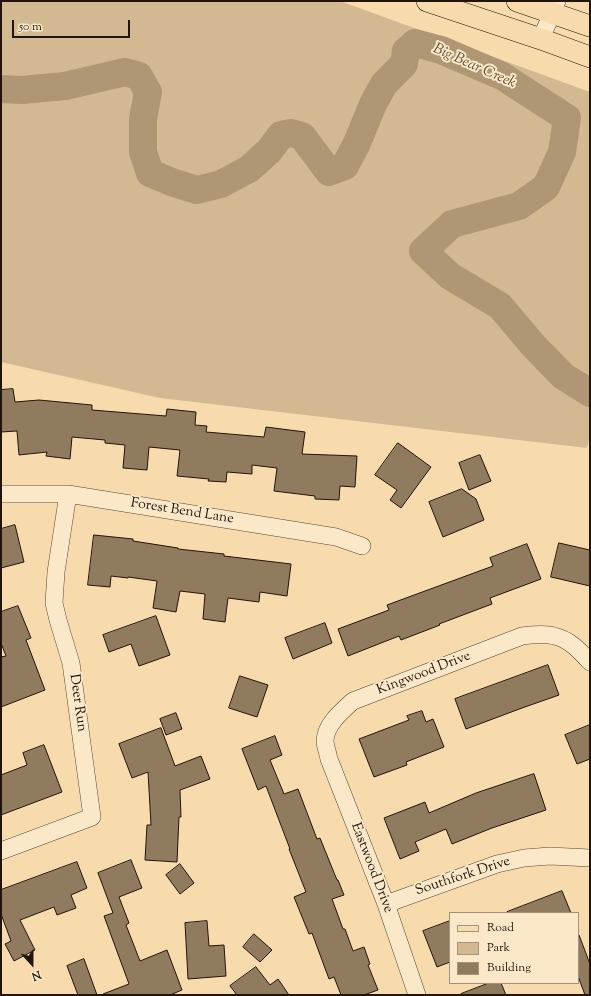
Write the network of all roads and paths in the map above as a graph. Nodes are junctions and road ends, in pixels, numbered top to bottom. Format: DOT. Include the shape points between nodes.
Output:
graph roads {
  1 [pos="427,1"];
  2 [pos="517,1"];
  3 [pos="554,7"];
  4 [pos="590,26"];
  5 [pos="541,39"];
  6 [pos="590,57"];
  7 [pos="1,494"];
  8 [pos="68,494"];
  9 [pos="362,546"];
  10 [pos="590,662"];
  11 [pos="325,741"];
  12 [pos="1,851"];
  13 [pos="590,858"];
  14 [pos="386,904"];
  15 [pos="417,995"];
  1 -- 5 [label="main road"];
  2 -- 3 [label="main road"];
  3 -- 4 [label="main road"];
  3 -- 5 [label="street"];
  5 -- 6 [label="main road"];
  7 -- 8 [label="street, Forest Bend Lane"];
  8 -- 9 [label="street, Forest Bend Lane" via="336,537"];
  8 -- 12 [label="street, Deer Run" via="54,603 71,663 92,817"];
  10 -- 11 [label="street, Kingwood Drive" via="571,643 554,636 522,636 353,701 334,720"];
  11 -- 14 [label="street, Eastwood Drive" via="329,759"];
  13 -- 14 [label="street, Southfork Drive" via="550,856 497,864"];
  14 -- 15 [label="street, Eastwood Drive"];
}
